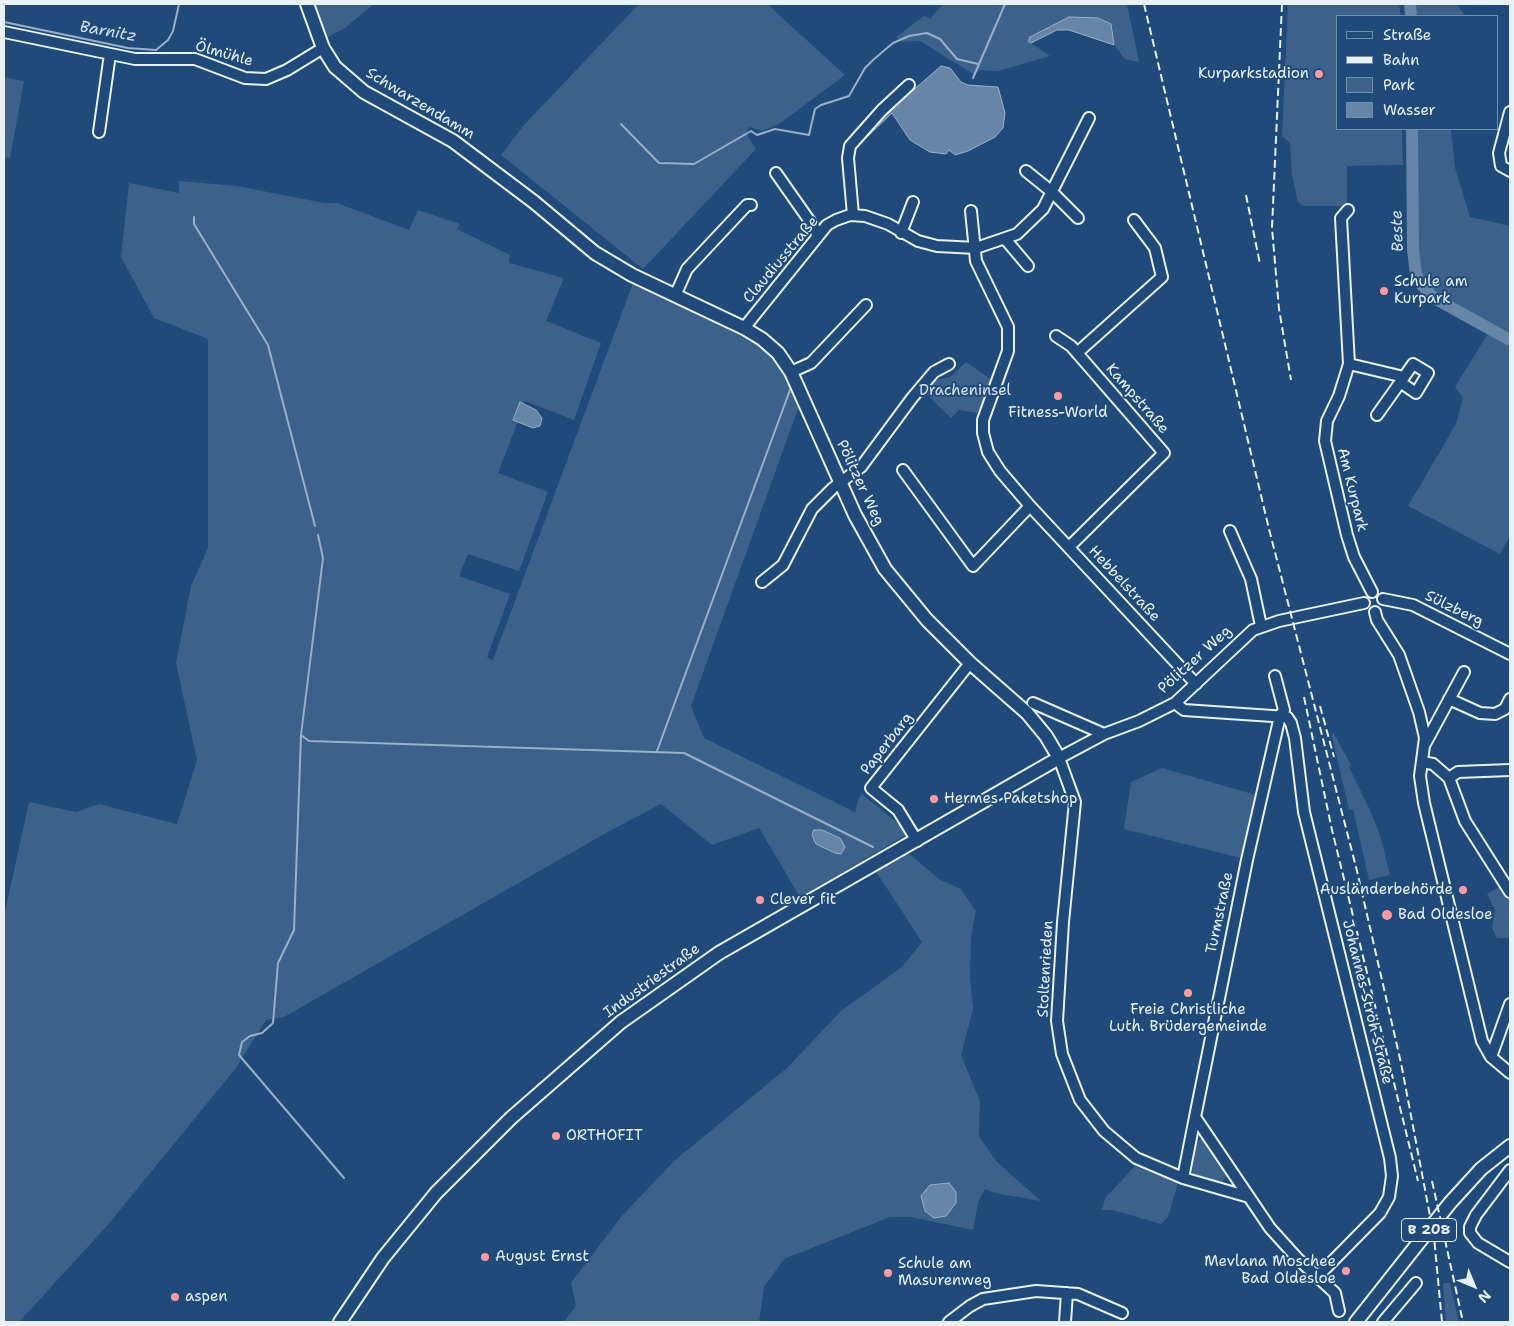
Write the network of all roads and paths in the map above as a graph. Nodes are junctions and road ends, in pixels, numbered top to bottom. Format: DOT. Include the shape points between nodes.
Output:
graph roads {
  1 [pos="308,5"];
  2 [pos="4,32"];
  3 [pos="322,48"];
  4 [pos="110,54"];
  5 [pos="909,85"];
  6 [pos="1510,112"];
  7 [pos="1089,118"];
  8 [pos="99,132"];
  9 [pos="1026,171"];
  10 [pos="1510,171"];
  11 [pos="776,173"];
  12 [pos="1052,192"];
  13 [pos="913,202"];
  14 [pos="750,204"];
  15 [pos="971,210"];
  16 [pos="1348,210"];
  17 [pos="853,215"];
  18 [pos="1078,218"];
  19 [pos="1134,220"];
  20 [pos="568,230"];
  21 [pos="901,232"];
  22 [pos="817,237"];
  23 [pos="1006,240"];
  24 [pos="976,248"];
  25 [pos="1028,266"];
  26 [pos="675,296"];
  27 [pos="866,305"];
  28 [pos="744,328"];
  29 [pos="1056,336"];
  30 [pos="1077,353"];
  31 [pos="949,364"];
  32 [pos="1349,364"];
  33 [pos="791,372"];
  34 [pos="1377,415"];
  35 [pos="903,470"];
  36 [pos="841,483"];
  37 [pos="1030,506"];
  38 [pos="1230,531"];
  39 [pos="1069,547"];
  40 [pos="762,582"];
  41 [pos="1372,592"];
  42 [pos="1383,599"];
  43 [pos="1364,603"];
  44 [pos="1374,612"];
  45 [pos="1262,626"];
  46 [pos="1510,654"];
  47 [pos="970,663"];
  48 [pos="1464,672"];
  49 [pos="1275,676"];
  50 [pos="1196,684"];
  51 [pos="1449,699"];
  52 [pos="1510,699"];
  53 [pos="1175,703"];
  54 [pos="1033,704"];
  55 [pos="1280,716"];
  56 [pos="1104,734"];
  57 [pos="1425,744"];
  58 [pos="1059,758"];
  59 [pos="1422,762"];
  60 [pos="1510,770"];
  61 [pos="1449,778"];
  62 [pos="917,841"];
  63 [pos="1509,888"];
  64 [pos="1510,1004"];
  65 [pos="1491,1057"];
  66 [pos="1510,1073"];
  67 [pos="1196,1117"];
  68 [pos="1510,1146"];
  69 [pos="1510,1170"];
  70 [pos="1183,1178"];
  71 [pos="1249,1198"];
  72 [pos="1510,1262"];
  73 [pos="1318,1276"];
  74 [pos="1416,1283"];
  75 [pos="1067,1293"];
  76 [pos="1339,1311"];
  77 [pos="1122,1313"];
  78 [pos="340,1322"];
  79 [pos="949,1322"];
  80 [pos="1065,1322"];
  81 [pos="1356,1322"];
  82 [pos="1383,1322"];
  1 -- 3 [label="main road, Schwarzendamm"];
  2 -- 4 [label="street, Ölmühle"];
  3 -- 4 [label="street, Ölmühle" via="266,79 245,78 195,59 135,59"];
  3 -- 20 [label="main road, Schwarzendamm" via="336,67 364,92 453,141"];
  4 -- 8 [label="street"];
  5 -- 17 [label="street" via="850,146 848,158"];
  6 -- 10 [label="street" via="1499,153 1501,166"];
  7 -- 12 [label="street"];
  9 -- 12 [label="street"];
  11 -- 22 [label="street" via="816,230"];
  12 -- 18 [label="street"];
  12 -- 23 [label="street" via="1043,209 1027,226"];
  13 -- 21 [label="street"];
  14 -- 26 [label="street" via="687,269"];
  15 -- 24 [label="street"];
  16 -- 32 [label="street, Am Kurpark" via="1341,218"];
  17 -- 21 [label="street" via="888,224"];
  17 -- 22 [label="street, Claudiusstraße" via="827,224"];
  19 -- 30 [label="street" via="1156,248 1162,277"];
  20 -- 26 [label="main road, Pölitzer Weg" via="596,253"];
  21 -- 24 [label="street" via="937,246"];
  22 -- 28 [label="street, Claudiusstraße"];
  23 -- 24 [label="street"];
  23 -- 25 [label="street"];
  24 -- 37 [label="street, Hebbelstraße" via="976,261 1008,327 1008,351 983,420 984,441 1000,471"];
  26 -- 28 [label="main road, Pölitzer Weg"];
  27 -- 33 [label="street" via="811,363"];
  28 -- 33 [label="main road, Pölitzer Weg" via="778,353"];
  29 -- 30 [label="street, Kampstraße"];
  30 -- 39 [label="street, Kampstraße" via="1164,452"];
  31 -- 36 [label="street" via="934,372 861,467"];
  32 -- 34 [label="street" via="1402,380"];
  32 -- 41 [label="street, Am Kurpark" via="1327,421 1324,441 1349,542"];
  33 -- 36 [label="main road, Pölitzer Weg"];
  35 -- 37 [label="street" via="973,566"];
  36 -- 40 [label="street" via="812,509 783,565"];
  36 -- 47 [label="main road, Pölitzer Weg" via="885,569 927,620"];
  37 -- 39 [label="street, Hebbelstraße"];
  38 -- 45 [label="street" via="1251,579"];
  39 -- 50 [label="street, Hebbelstraße"];
  41 -- 42 [label="street, Sülzberg" via="1380,594"];
  41 -- 43 [label="street"];
  42 -- 44 [label="street" via="1382,607"];
  42 -- 46 [label="street, Sülzberg" via="1412,605"];
  43 -- 44 [label="street" via="1368,610"];
  43 -- 45 [label="street, Pölitzer Weg"];
  44 -- 57 [label="street" via="1408,679"];
  45 -- 50 [label="street, Pölitzer Weg" via="1253,630"];
  47 -- 58 [label="main road, Pölitzer Weg" via="1027,713"];
  47 -- 62 [label="street, Paperbarg" via="871,788 898,810"];
  48 -- 51 [label="street"];
  49 -- 55 [label="street, Turmstraße" via="1284,710"];
  50 -- 53 [label="street, Pölitzer Weg"];
  51 -- 52 [label="street" via="1480,713 1495,714 1505,709"];
  51 -- 57 [label="street"];
  53 -- 55 [label="street" via="1184,710"];
  53 -- 56 [label="street, Pölitzer Weg"];
  54 -- 56 [label="street"];
  55 -- 67 [label="street, Turmstraße" via="1247,860"];
  55 -- 73 [label="street, Johannes-Ströh-Straße" via="1287,717 1295,738 1304,812 1392,1176 1389,1197 1380,1213"];
  56 -- 58 [label="street, Pölitzer Weg"];
  57 -- 59 [label="street"];
  58 -- 62 [label="main road, Industriestraße"];
  58 -- 70 [label="street, Stoltenrieden" via="1075,802 1057,1021 1062,1054 1080,1100 1104,1131 1136,1158"];
  59 -- 61 [label="street" via="1433,764"];
  59 -- 65 [label="street" via="1420,776 1428,821 1482,1041"];
  60 -- 61 [label="street" via="1458,772"];
  61 -- 63 [label="street" via="1465,822"];
  62 -- 78 [label="main road, Industriestraße" via="699,966 576,1059 436,1193 383,1258"];
  64 -- 65 [label="street"];
  65 -- 66 [label="street"];
  67 -- 70 [label="street, Turmstraße"];
  67 -- 71 [label="street"];
  68 -- 81 [label="main road, B 208" via="1481,1169 1450,1203"];
  69 -- 72 [label="street" via="1476,1215 1470,1233 1478,1243"];
  70 -- 71 [label="street, Stoltenrieden"];
  71 -- 73 [label="street" via="1281,1241"];
  73 -- 76 [label="street" via="1335,1294"];
  74 -- 82 [label="street"];
  75 -- 77 [label="street"];
  75 -- 79 [label="street" via="1036,1291 994,1296 970,1306"];
  75 -- 80 [label="street"];
}
